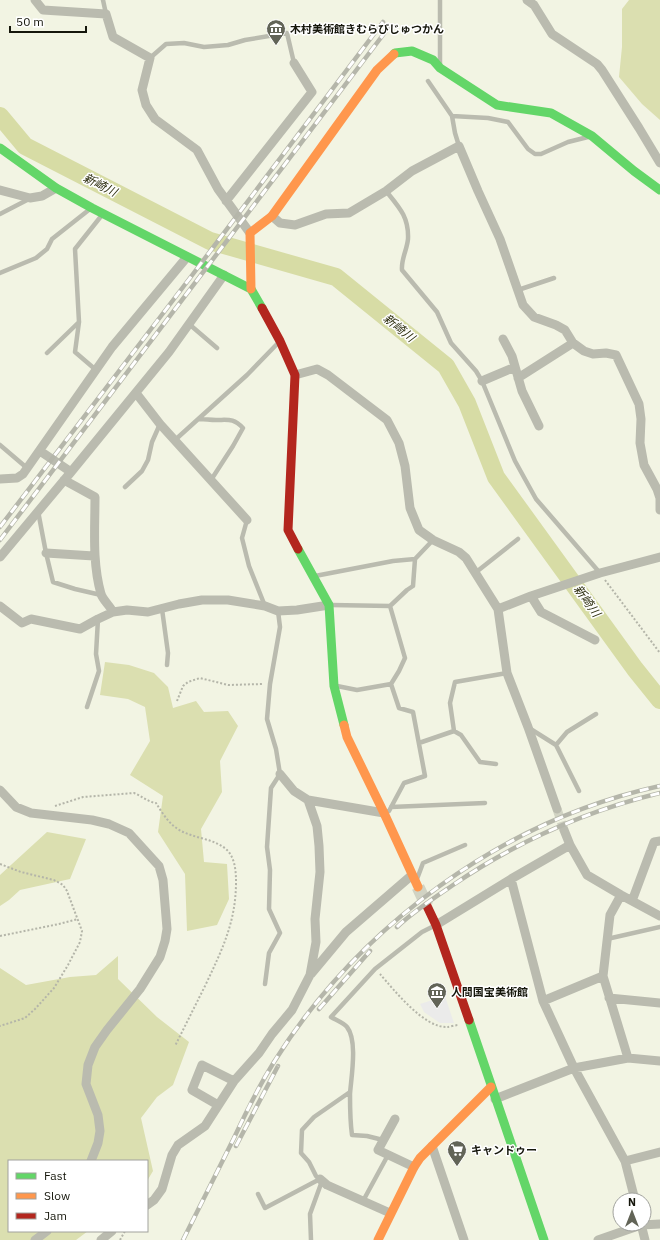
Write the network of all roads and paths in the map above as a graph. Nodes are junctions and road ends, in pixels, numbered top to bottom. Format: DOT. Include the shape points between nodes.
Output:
graph roads {
  1 [pos="35,0"];
  2 [pos="103,0"];
  3 [pos="440,0"];
  4 [pos="542,0"];
  5 [pos="530,3"];
  6 [pos="106,14"];
  7 [pos="150,58"];
  8 [pos="294,63"];
  9 [pos="440,68"];
  10 [pos="428,81"];
  11 [pos="452,116"];
  12 [pos="592,136"];
  13 [pos="459,146"];
  14 [pos="0,148"];
  15 [pos="660,163"];
  16 [pos="56,188"];
  17 [pos="0,190"];
  18 [pos="660,190"];
  19 [pos="386,191"];
  20 [pos="30,198"];
  21 [pos="226,201"];
  22 [pos="92,208"];
  23 [pos="103,213"];
  24 [pos="0,214"];
  25 [pos="272,216"];
  26 [pos="250,236"];
  27 [pos="187,257"];
  28 [pos="0,273"];
  29 [pos="224,275"];
  30 [pos="554,278"];
  31 [pos="251,289"];
  32 [pos="518,290"];
  33 [pos="80,322"];
  34 [pos="189,324"];
  35 [pos="503,339"];
  36 [pos="280,341"];
  37 [pos="573,343"];
  38 [pos="217,348"];
  39 [pos="47,353"];
  40 [pos="515,367"];
  41 [pos="96,370"];
  42 [pos="296,375"];
  43 [pos="518,378"];
  44 [pos="482,381"];
  45 [pos="136,392"];
  46 [pos="199,419"];
  47 [pos="160,424"];
  48 [pos="540,426"];
  49 [pos="175,440"];
  50 [pos="0,445"];
  51 [pos="40,451"];
  52 [pos="28,468"];
  53 [pos="71,472"];
  54 [pos="0,479"];
  55 [pos="64,480"];
  56 [pos="211,480"];
  57 [pos="125,487"];
  58 [pos="660,510"];
  59 [pos="38,511"];
  60 [pos="247,520"];
  61 [pos="518,539"];
  62 [pos="433,540"];
  63 [pos="46,553"];
  64 [pos="94,556"];
  65 [pos="0,557"];
  66 [pos="660,557"];
  67 [pos="416,559"];
  68 [pos="475,573"];
  69 [pos="595,575"];
  70 [pos="313,576"];
  71 [pos="102,595"];
  72 [pos="531,596"];
  73 [pos="0,606"];
  74 [pos="266,606"];
  75 [pos="329,606"];
  76 [pos="390,606"];
  77 [pos="162,609"];
  78 [pos="498,609"];
  79 [pos="278,611"];
  80 [pos="113,612"];
  81 [pos="98,619"];
  82 [pos="594,640"];
  83 [pos="660,653"];
  84 [pos="167,665"];
  85 [pos="507,673"];
  86 [pos="270,684"];
  87 [pos="391,684"];
  88 [pos="334,686"];
  89 [pos="177,701"];
  90 [pos="87,707"];
  91 [pos="596,714"];
  92 [pos="528,727"];
  93 [pos="454,731"];
  94 [pos="419,743"];
  95 [pos="556,746"];
  96 [pos="496,764"];
  97 [pos="280,774"];
  98 [pos="0,790"];
  99 [pos="579,791"];
  100 [pos="308,800"];
  101 [pos="485,803"];
  102 [pos="557,809"];
  103 [pos="387,810"];
  104 [pos="564,830"];
  105 [pos="660,841"];
  106 [pos="465,845"];
  107 [pos="570,845"];
  108 [pos="0,864"];
  109 [pos="511,878"];
  110 [pos="415,882"];
  111 [pos="621,895"];
  112 [pos="632,901"];
  113 [pos="427,906"];
  114 [pos="660,916"];
  115 [pos="78,919"];
  116 [pos="436,925"];
  117 [pos="660,927"];
  118 [pos="0,936"];
  119 [pos="607,939"];
  120 [pos="375,969"];
  121 [pos="310,975"];
  122 [pos="603,976"];
  123 [pos="265,984"];
  124 [pos="609,998"];
  125 [pos="543,1000"];
  126 [pos="660,1003"];
  127 [pos="468,1022"];
  128 [pos="0,1026"];
  129 [pos="628,1058"];
  130 [pos="660,1061"];
  131 [pos="574,1068"];
  132 [pos="234,1081"];
  133 [pos="491,1087"];
  134 [pos="350,1092"];
  135 [pos="495,1099"];
  136 [pos="218,1105"];
  137 [pos="395,1119"];
  138 [pos="384,1140"];
  139 [pos="432,1146"];
  140 [pos="660,1152"];
  141 [pos="388,1155"];
  142 [pos="91,1160"];
  143 [pos="625,1161"];
  144 [pos="414,1167"];
  145 [pos="321,1180"];
  146 [pos="633,1192"];
  147 [pos="258,1194"];
  148 [pos="363,1201"];
  149 [pos="148,1204"];
  150 [pos="390,1213"];
  151 [pos="46,1232"];
  152 [pos="111,1232"];
  153 [pos="620,1232"];
  154 [pos="35,1240"];
  155 [pos="101,1240"];
  156 [pos="311,1240"];
  157 [pos="378,1240"];
  158 [pos="464,1240"];
  159 [pos="544,1240"];
  160 [pos="598,1240"];
  1 -- 6 [label="street" via="43,10"];
  2 -- 6 [label="lane"];
  3 -- 9 [label="lane"];
  4 -- 5 [label="street"];
  5 -- 15 [label="street" via="552,34 602,70"];
  6 -- 7 [label="street" via="113,37"];
  7 -- 8 [label="lane" via="166,44 184,43 204,47 228,45 287,33"];
  7 -- 21 [label="street" via="142,90 146,105 155,119 197,150"];
  8 -- 21 [label="street" via="312,92"];
  9 -- 12 [label="street" via="497,105 551,113"];
  9 -- 25 [label="street" via="433,60 412,51 395,53 377,70"];
  10 -- 11 [label="lane"];
  11 -- 12 [label="lane" via="508,122 528,150 535,154"];
  11 -- 13 [label="lane"];
  12 -- 18 [label="street"];
  13 -- 19 [label="street" via="412,171"];
  13 -- 32 [label="street" via="500,239"];
  14 -- 16 [label="street"];
  16 -- 20 [label="street" via="42,196"];
  16 -- 22 [label="street"];
  17 -- 20 [label="street"];
  19 -- 25 [label="street" via="349,213 326,214 295,225 280,223"];
  19 -- 44 [label="lane" via="404,213 407,224 408,239 402,270 437,312 452,343"];
  20 -- 24 [label="lane"];
  21 -- 26 [label="street"];
  22 -- 23 [label="street"];
  22 -- 28 [label="lane" via="52,239 47,249 36,258"];
  23 -- 27 [label="street"];
  23 -- 33 [label="lane" via="75,249"];
  25 -- 26 [label="street"];
  26 -- 31 [label="street"];
  27 -- 29 [label="street"];
  27 -- 41 [label="street"];
  29 -- 31 [label="street"];
  29 -- 34 [label="street"];
  30 -- 32 [label="lane"];
  31 -- 36 [label="street"];
  32 -- 37 [label="street" via="528,312 565,330"];
  33 -- 39 [label="lane"];
  33 -- 41 [label="lane" via="75,352"];
  34 -- 38 [label="lane"];
  34 -- 45 [label="street"];
  35 -- 40 [label="street"];
  36 -- 42 [label="street"];
  36 -- 46 [label="lane"];
  37 -- 43 [label="street"];
  37 -- 58 [label="street" via="593,354 616,355 639,404 640,444 644,465 657,489"];
  40 -- 43 [label="street"];
  40 -- 44 [label="street"];
  41 -- 51 [label="street"];
  42 -- 62 [label="street" via="317,369 387,420 399,443 405,466 410,508 419,530"];
  42 -- 70 [label="street" via="288,530"];
  43 -- 48 [label="street"];
  44 -- 69 [label="lane" via="515,461 536,499"];
  45 -- 47 [label="street"];
  45 -- 53 [label="street"];
  46 -- 49 [label="lane"];
  46 -- 56 [label="lane" via="230,419 243,428"];
  47 -- 49 [label="street"];
  47 -- 57 [label="lane" via="142,471"];
  49 -- 56 [label="street"];
  50 -- 52 [label="lane"];
  51 -- 52 [label="street"];
  51 -- 53 [label="street"];
  52 -- 54 [label="street" via="17,478"];
  53 -- 55 [label="street"];
  55 -- 59 [label="street"];
  55 -- 64 [label="street" via="95,497"];
  56 -- 60 [label="street"];
  59 -- 63 [label="lane"];
  59 -- 65 [label="street"];
  60 -- 74 [label="lane" via="242,538 249,566"];
  61 -- 68 [label="lane"];
  62 -- 67 [label="lane"];
  62 -- 68 [label="street" via="459,552"];
  63 -- 64 [label="street"];
  63 -- 71 [label="lane" via="53,582"];
  64 -- 71 [label="street"];
  66 -- 69 [label="street"];
  67 -- 70 [label="lane"];
  67 -- 76 [label="lane" via="413,586"];
  68 -- 78 [label="street"];
  69 -- 72 [label="street"];
  69 -- 83 [label="path"];
  70 -- 75 [label="street"];
  71 -- 80 [label="street"];
  72 -- 78 [label="street"];
  72 -- 82 [label="street" via="541,612"];
  73 -- 81 [label="street" via="22,623 31,618 80,629"];
  74 -- 77 [label="street" via="228,600 202,600"];
  74 -- 79 [label="street"];
  75 -- 76 [label="lane"];
  75 -- 79 [label="street"];
  75 -- 88 [label="street"];
  76 -- 87 [label="lane" via="405,658"];
  77 -- 80 [label="street" via="148,612"];
  77 -- 84 [label="lane" via="168,653"];
  78 -- 85 [label="street"];
  79 -- 86 [label="lane" via="280,627"];
  80 -- 81 [label="street"];
  81 -- 90 [label="lane" via="98,671"];
  85 -- 92 [label="street"];
  85 -- 93 [label="lane" via="456,682 450,703"];
  86 -- 89 [label="path" via="228,684 200,678 183,686"];
  86 -- 97 [label="lane" via="267,719 276,748"];
  87 -- 88 [label="lane" via="356,690"];
  87 -- 94 [label="lane" via="399,708 413,712"];
  88 -- 103 [label="street" via="347,737"];
  91 -- 95 [label="lane" via="567,732"];
  92 -- 95 [label="lane"];
  92 -- 102 [label="street"];
  93 -- 94 [label="lane"];
  93 -- 96 [label="lane" via="461,735 480,762"];
  94 -- 103 [label="lane" via="425,776 404,783"];
  95 -- 99 [label="lane"];
  97 -- 100 [label="street" via="294,791"];
  97 -- 123 [label="lane" via="271,788 267,846 270,870 268,909 280,933 269,953"];
  98 -- 142 [label="street" via="16,807 31,813 92,820 129,833 159,866 163,880 167,929 160,956 140,989 95,1047 88,1065 86,1084 98,1115 100,1130"];
  100 -- 103 [label="street"];
  100 -- 121 [label="street" via="318,826 320,872 315,919 316,942"];
  101 -- 103 [label="lane"];
  103 -- 110 [label="street"];
  104 -- 107 [label="street"];
  105 -- 112 [label="street" via="654,842"];
  106 -- 110 [label="lane" via="423,863"];
  107 -- 109 [label="street"];
  107 -- 111 [label="street" via="587,875"];
  108 -- 115 [label="path" via="63,885"];
  109 -- 116 [label="street"];
  109 -- 125 [label="street"];
  110 -- 121 [label="street" via="346,932"];
  111 -- 112 [label="street"];
  111 -- 119 [label="street" via="610,915"];
  112 -- 114 [label="street"];
  113 -- 116 [label="street"];
  115 -- 118 [label="path"];
  115 -- 128 [label="path" via="82,931 80,942 54,988 24,1018"];
  116 -- 120 [label="lane" via="422,932"];
  116 -- 127 [label="street"];
  117 -- 119 [label="lane"];
  119 -- 122 [label="street"];
  120 -- 127 [label="path" via="411,1008 431,1023 446,1027"];
  120 -- 134 [label="lane" via="331,1017 347,1026 352,1039 353,1066"];
  121 -- 132 [label="street" via="292,1010"];
  122 -- 124 [label="street"];
  122 -- 125 [label="street"];
  124 -- 126 [label="street"];
  124 -- 129 [label="street"];
  125 -- 131 [label="street"];
  127 -- 133 [label="street"];
  129 -- 130 [label="street"];
  129 -- 131 [label="street"];
  131 -- 135 [label="street"];
  131 -- 143 [label="street"];
  132 -- 136 [label="street"];
  132 -- 136 [label="street" via="202,1065 192,1090"];
  133 -- 135 [label="street"];
  133 -- 139 [label="street"];
  134 -- 138 [label="lane" via="352,1135"];
  134 -- 145 [label="lane" via="314,1117 302,1130 302,1153"];
  135 -- 159 [label="street"];
  136 -- 149 [label="street" via="205,1126 178,1145 172,1155 162,1189"];
  137 -- 138 [label="street"];
  138 -- 141 [label="street" via="378,1150"];
  139 -- 144 [label="street"];
  139 -- 158 [label="street"];
  140 -- 143 [label="street"];
  141 -- 144 [label="street"];
  141 -- 148 [label="lane"];
  143 -- 146 [label="street"];
  144 -- 150 [label="street"];
  145 -- 147 [label="lane" via="265,1208"];
  145 -- 148 [label="street"];
  145 -- 156 [label="lane" via="310,1214"];
  148 -- 150 [label="street"];
  150 -- 157 [label="street"];
  151 -- 154 [label="street"];
  152 -- 155 [label="street"];
  153 -- 160 [label="street"];
}
